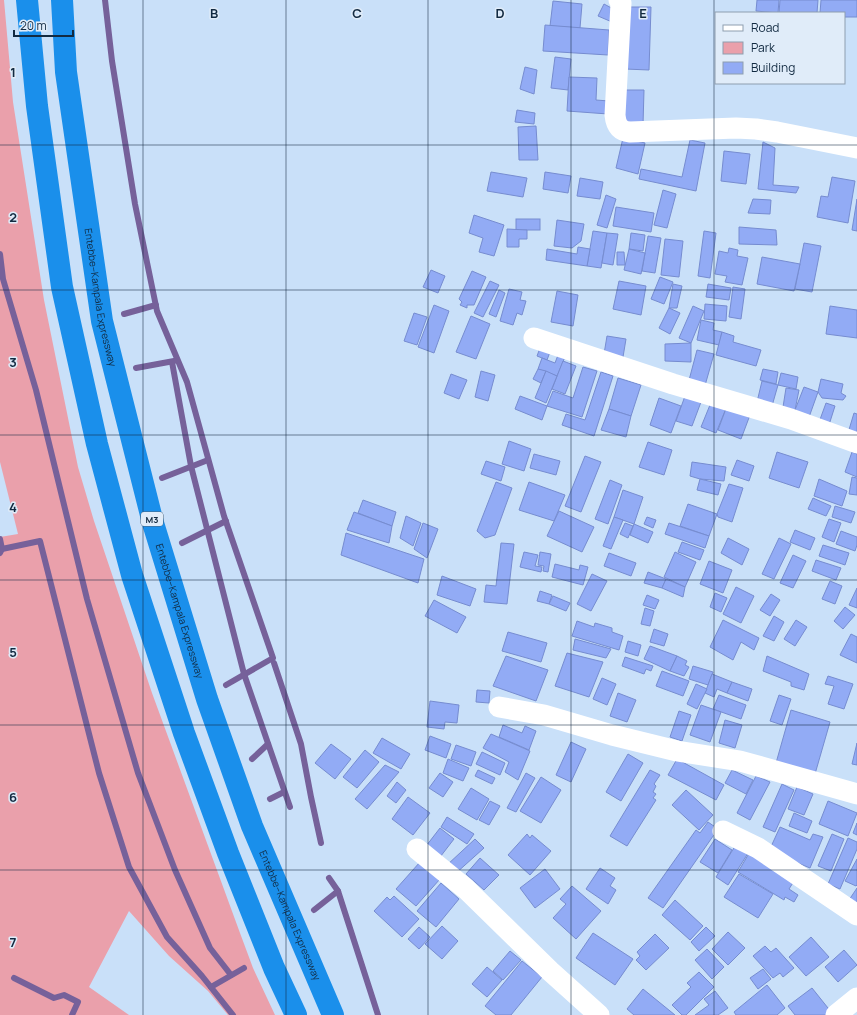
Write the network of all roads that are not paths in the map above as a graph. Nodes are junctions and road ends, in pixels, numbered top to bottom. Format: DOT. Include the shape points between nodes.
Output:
graph roads {
  1 [pos="27,0"];
  2 [pos="62,0"];
  3 [pos="619,0"];
  4 [pos="857,148"];
  5 [pos="534,338"];
  6 [pos="857,443"];
  7 [pos="499,707"];
  8 [pos="857,794"];
  9 [pos="723,831"];
  10 [pos="417,849"];
  11 [pos="857,915"];
  12 [pos="857,998"];
  13 [pos="296,1015"];
  14 [pos="333,1015"];
  15 [pos="599,1015"];
  16 [pos="836,1015"];
  1 -- 13 [label="highway" via="37,106 62,287 99,452 132,575 184,733 228,853"];
  2 -- 14 [label="highway, Entebbe–Kampala Expressway / M3" via="66,72 102,321 153,523 207,699 252,826"];
  3 -- 4 [label="street" via="621,3 615,115 618,128 630,132 756,129"];
  5 -- 6 [label="street" via="673,384 791,419"];
  7 -- 8 [label="street" via="544,715 677,751 740,761"];
  9 -- 11 [label="street" via="758,848"];
  10 -- 15 [label="street" via="466,889"];
  12 -- 16 [label="street"];
}
